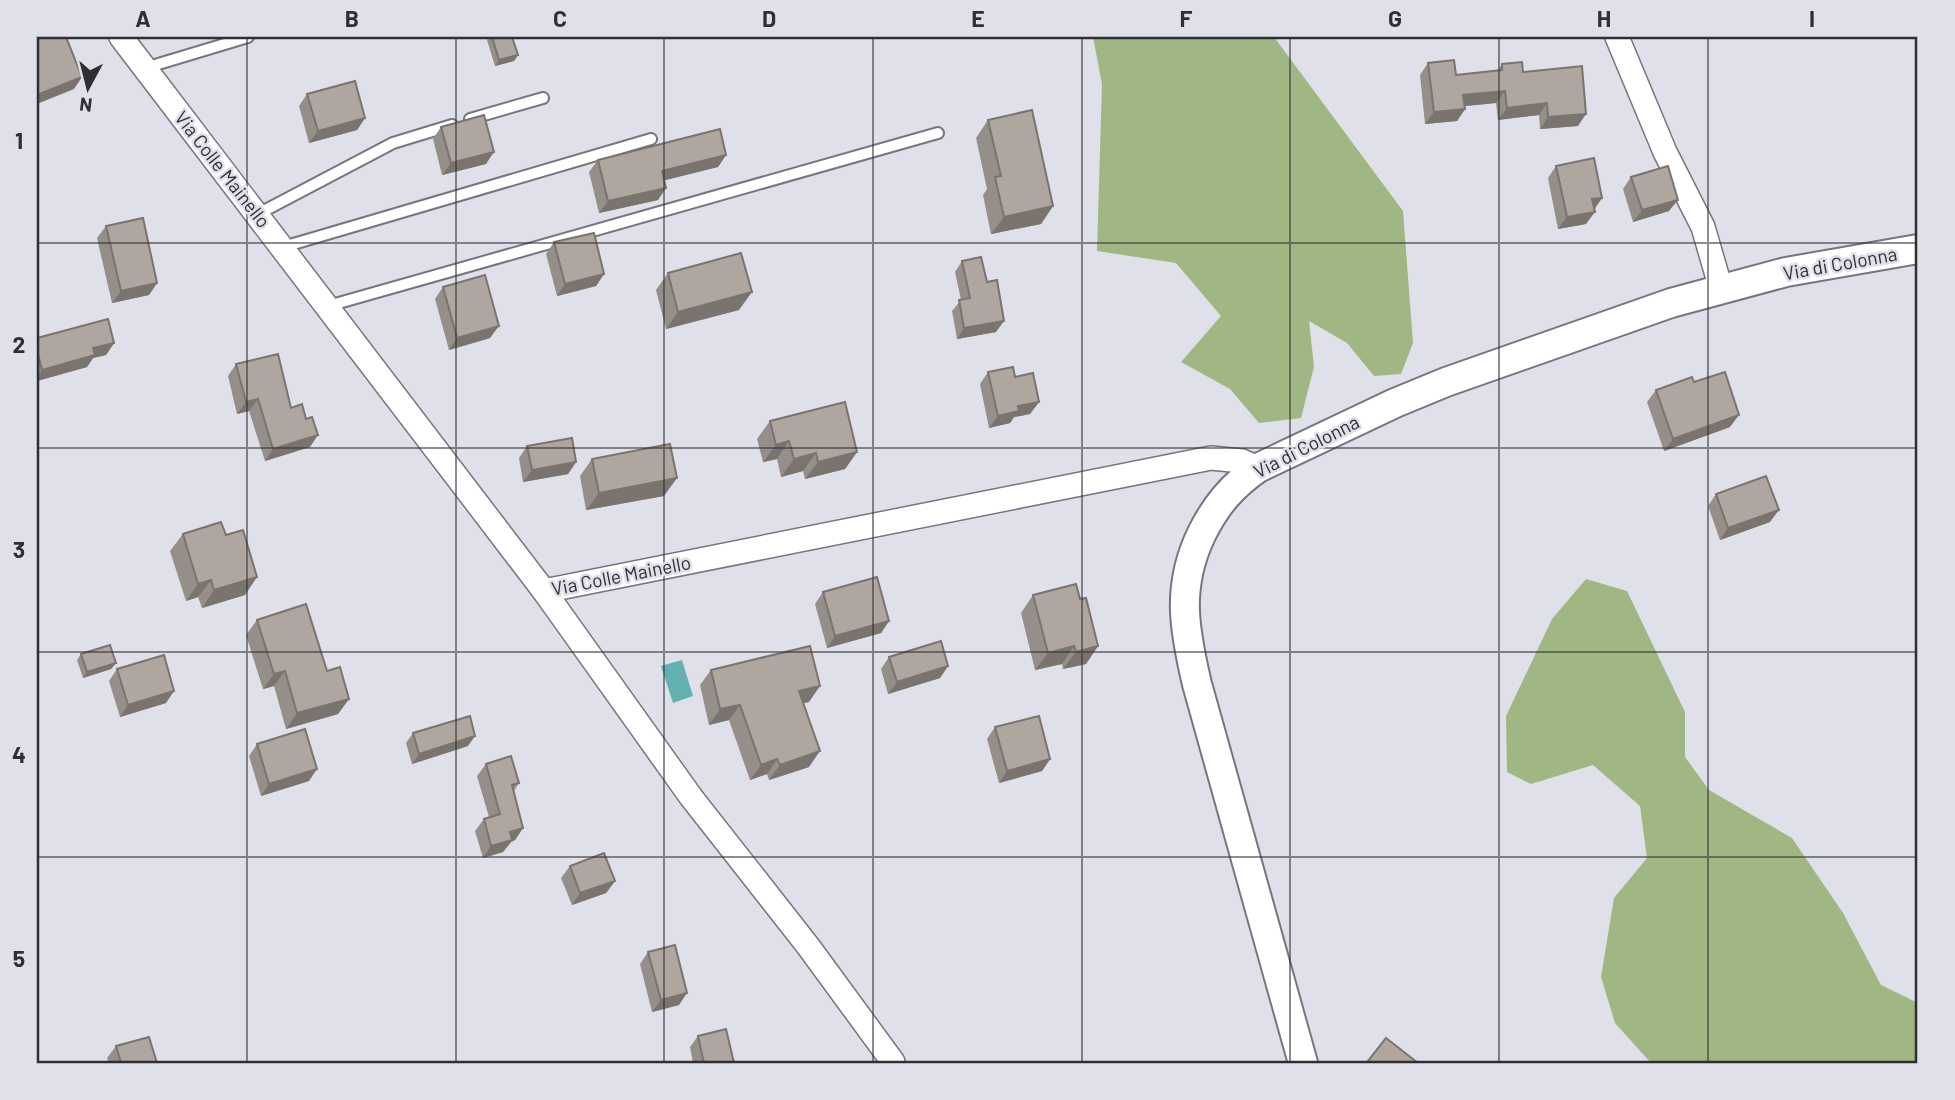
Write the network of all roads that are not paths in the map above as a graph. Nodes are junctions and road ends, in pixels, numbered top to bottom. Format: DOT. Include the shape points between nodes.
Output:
graph roads {
  1 [pos="121,37"];
  2 [pos="248,37"];
  3 [pos="1618,37"];
  4 [pos="145,68"];
  5 [pos="543,98"];
  6 [pos="938,133"];
  7 [pos="651,139"];
  8 [pos="258,214"];
  9 [pos="283,247"];
  10 [pos="1918,250"];
  11 [pos="1721,289"];
  12 [pos="328,306"];
  13 [pos="1258,468"];
  14 [pos="544,591"];
  15 [pos="893,1062"];
  16 [pos="1303,1063"];
  1 -- 4 [label="street, Via Colle Mainello"];
  2 -- 4 [label="lane"];
  3 -- 11 [label="street" via="1665,152 1703,227"];
  4 -- 8 [label="street, Via Colle Mainello"];
  5 -- 8 [label="lane" via="393,144"];
  6 -- 12 [label="lane"];
  7 -- 9 [label="lane"];
  8 -- 9 [label="street, Via Colle Mainello"];
  9 -- 12 [label="street, Via Colle Mainello"];
  10 -- 11 [label="street, Via di Colonna" via="1786,272"];
  11 -- 13 [label="street, Via di Colonna" via="1446,382"];
  12 -- 14 [label="street, Via Colle Mainello"];
  13 -- 14 [label="street, Via Colle Mainello" via="1242,461 1211,458"];
  13 -- 16 [label="street, Via di Colonna" via="1228,491 1201,535 1184,589 1185,617 1197,684"];
  14 -- 15 [label="street" via="674,775"];
}
